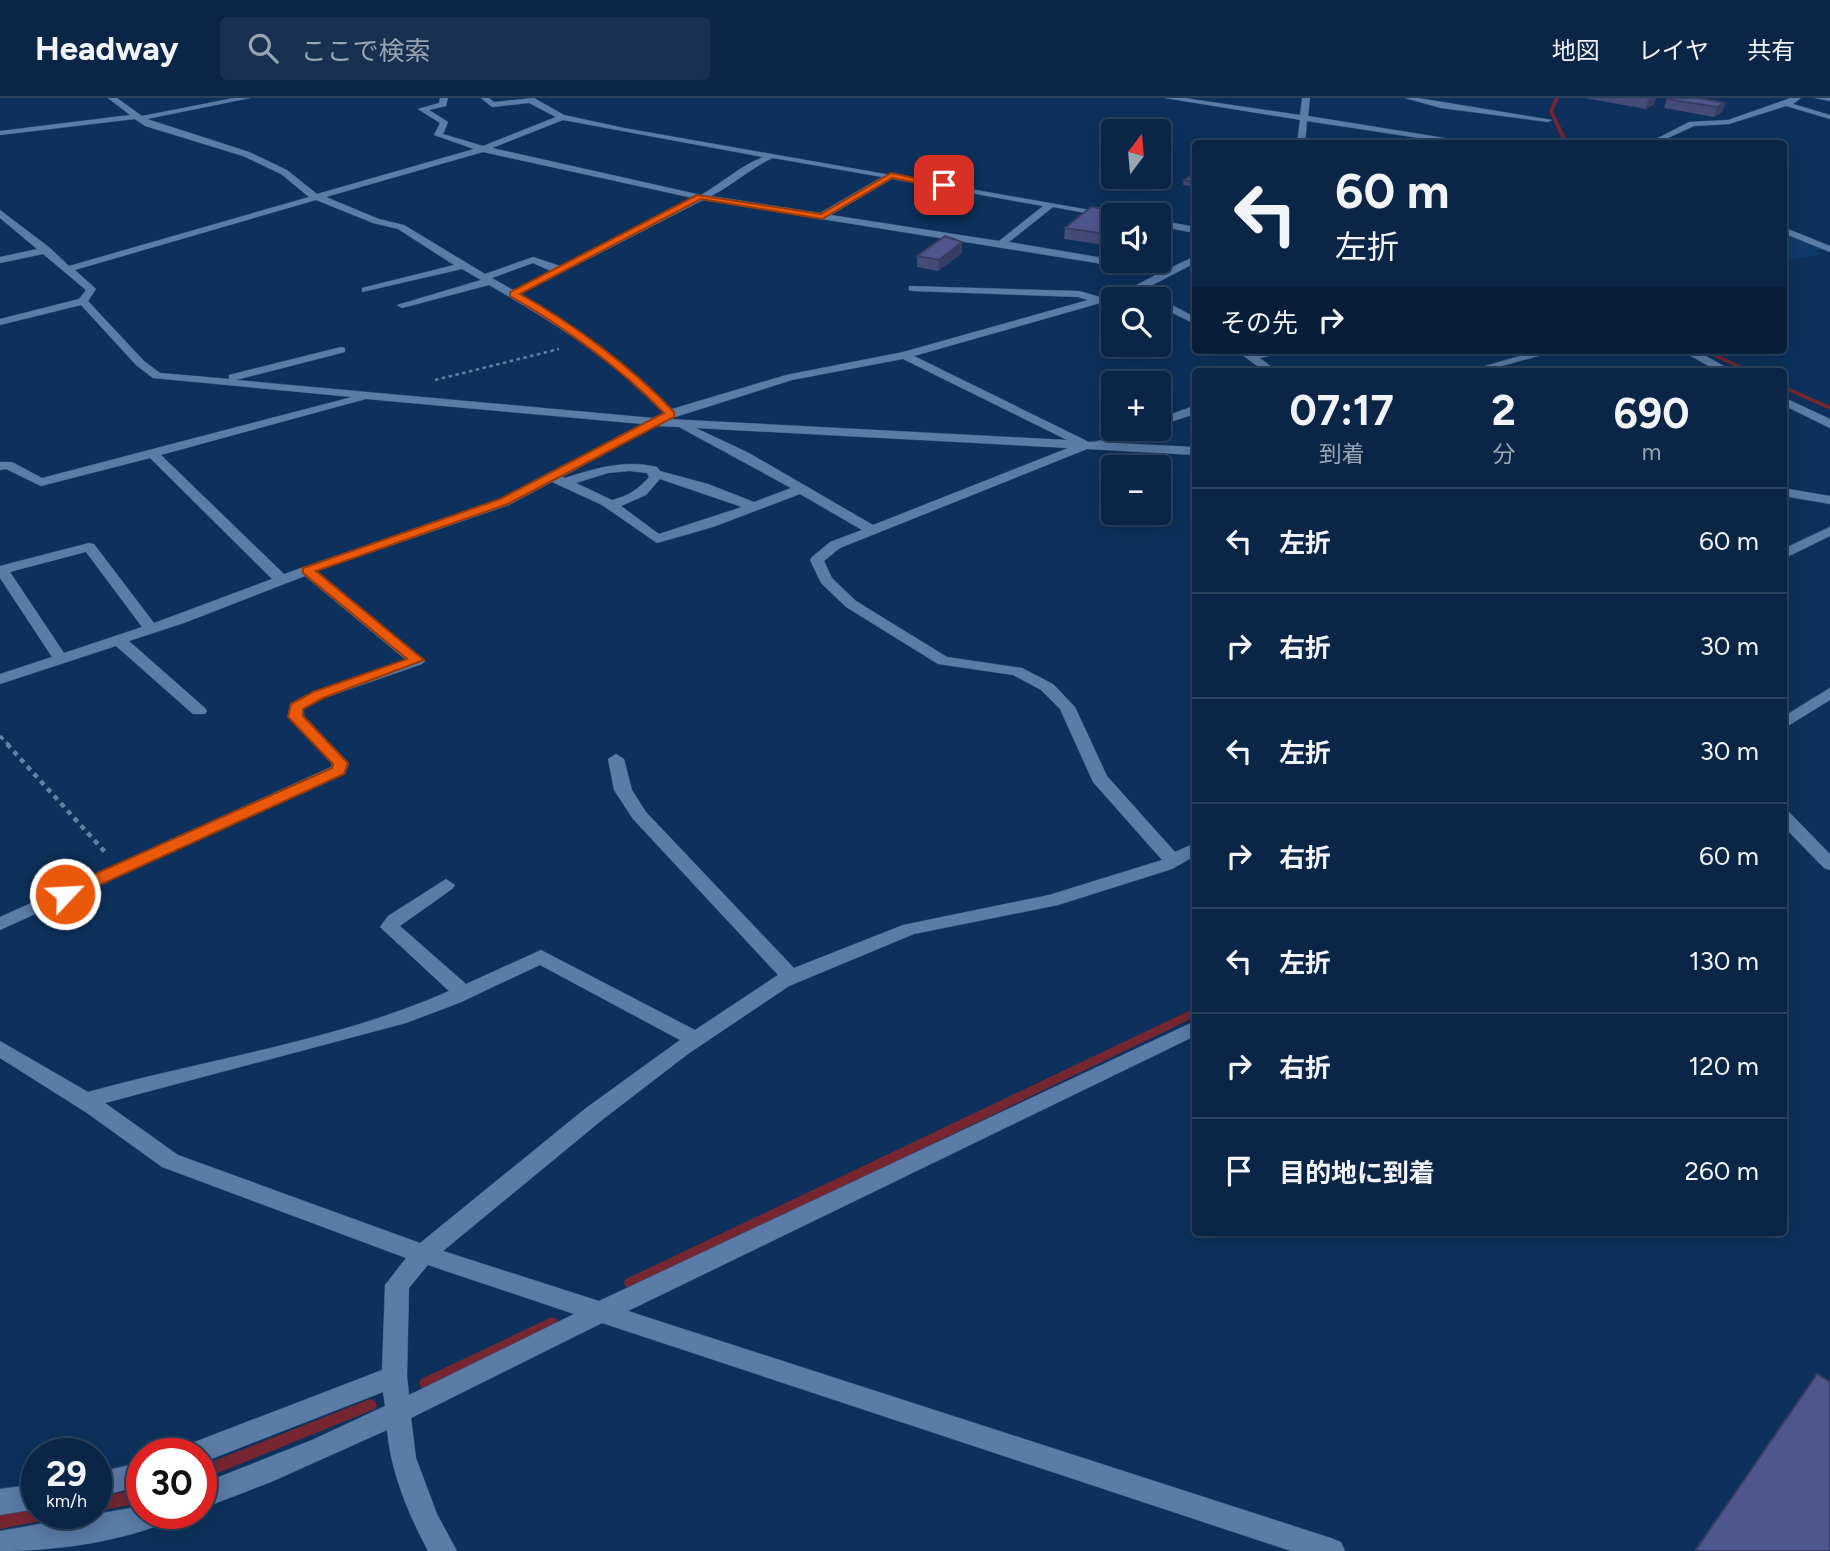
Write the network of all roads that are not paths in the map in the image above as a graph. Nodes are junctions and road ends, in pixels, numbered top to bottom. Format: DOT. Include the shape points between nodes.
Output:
graph roads {
  1 [pos="112,98"];
  2 [pos="246,98"];
  3 [pos="444,98"];
  4 [pos="485,98"];
  5 [pos="1169,98"];
  6 [pos="1306,98"];
  7 [pos="1409,98"];
  8 [pos="1797,98"];
  9 [pos="1819,98"];
  10 [pos="530,99"];
  11 [pos="1830,99"];
  12 [pos="1786,104"];
  13 [pos="139,117"];
  14 [pos="562,117"];
  15 [pos="1830,117"];
  16 [pos="1306,118"];
  17 [pos="1548,120"];
  18 [pos="0,133"];
  19 [pos="1302,140"];
  20 [pos="1452,140"];
  21 [pos="1662,140"];
  22 [pos="483,149"];
  23 [pos="773,155"];
  24 [pos="891,176"];
  25 [pos="314,196"];
  26 [pos="699,197"];
  27 [pos="1051,204"];
  28 [pos="0,213"];
  29 [pos="1101,213"];
  30 [pos="822,216"];
  31 [pos="1171,225"];
  32 [pos="1192,229"];
  33 [pos="1787,231"];
  34 [pos="1001,244"];
  35 [pos="1827,246"];
  36 [pos="47,250"];
  37 [pos="0,260"];
  38 [pos="1101,261"];
  39 [pos="1192,261"];
  40 [pos="463,266"];
  41 [pos="69,269"];
  42 [pos="1171,271"];
  43 [pos="556,272"];
  44 [pos="1168,273"];
  45 [pos="487,279"];
  46 [pos="1141,287"];
  47 [pos="913,288"];
  48 [pos="366,290"];
  49 [pos="513,294"];
  50 [pos="1100,300"];
  51 [pos="83,301"];
  52 [pos="402,305"];
  53 [pos="1171,309"];
  54 [pos="1192,319"];
  55 [pos="0,322"];
  56 [pos="341,350"];
  57 [pos="1246,354"];
  58 [pos="1538,354"];
  59 [pos="1694,354"];
  60 [pos="904,355"];
  61 [pos="1491,366"];
  62 [pos="1267,368"];
  63 [pos="1721,368"];
  64 [pos="219,380"];
  65 [pos="374,396"];
  66 [pos="1787,402"];
  67 [pos="1192,411"];
  68 [pos="1171,418"];
  69 [pos="674,419"];
  70 [pos="656,422"];
  71 [pos="1830,424"];
  72 [pos="1104,441"];
  73 [pos="1091,445"];
  74 [pos="1192,450"];
  75 [pos="152,453"];
  76 [pos="0,466"];
  77 [pos="654,473"];
  78 [pos="558,480"];
  79 [pos="801,489"];
  80 [pos="1787,493"];
  81 [pos="1830,500"];
  82 [pos="610,504"];
  83 [pos="754,507"];
  84 [pos="872,530"];
  85 [pos="1830,531"];
  86 [pos="1787,553"];
  87 [pos="307,570"];
  88 [pos="282,580"];
  89 [pos="151,629"];
  90 [pos="119,640"];
  91 [pos="61,659"];
  92 [pos="0,679"];
  93 [pos="1830,693"];
  94 [pos="199,711"];
  95 [pos="1787,721"];
  96 [pos="616,759"];
  97 [pos="1787,820"];
  98 [pos="1192,851"];
  99 [pos="1173,862"];
  100 [pos="1830,864"];
  101 [pos="446,885"];
  102 [pos="0,924"];
  103 [pos="791,977"];
  104 [pos="462,991"];
  105 [pos="1192,1029"];
  106 [pos="696,1039"];
  107 [pos="0,1048"];
  108 [pos="85,1101"];
  109 [pos="423,1254"];
  110 [pos="600,1311"];
  111 [pos="394,1376"];
  112 [pos="398,1414"];
  113 [pos="217,1445"];
  114 [pos="217,1490"];
  115 [pos="21,1499"];
  116 [pos="0,1502"];
  117 [pos="126,1522"];
  118 [pos="0,1544"];
  119 [pos="443,1551"];
  120 [pos="1331,1551"];
  1 -- 13 [label="street"];
  2 -- 13 [label="street"];
  3 -- 22 [label="street" via="443,104 422,109 444,122 438,135"];
  4 -- 10 [label="street" via="492,105"];
  5 -- 16 [label="street"];
  6 -- 16 [label="street"];
  7 -- 17 [label="street"];
  8 -- 12 [label="street"];
  9 -- 11 [label="street"];
  10 -- 14 [label="street"];
  12 -- 15 [label="street"];
  12 -- 21 [label="street" via="1729,122 1692,124"];
  13 -- 18 [label="street"];
  13 -- 25 [label="street" via="148,124 246,154 284,172"];
  14 -- 22 [label="street"];
  14 -- 23 [label="street"];
  16 -- 19 [label="street"];
  16 -- 20 [label="street"];
  22 -- 25 [label="street"];
  22 -- 26 [label="street"];
  23 -- 24 [label="street"];
  23 -- 26 [label="street"];
  24 -- 27 [label="street"];
  24 -- 30 [label="street"];
  25 -- 40 [label="street" via="401,227"];
  25 -- 41 [label="street"];
  26 -- 30 [label="street"];
  26 -- 43 [label="street"];
  27 -- 29 [label="street"];
  27 -- 34 [label="street"];
  28 -- 36 [label="street"];
  30 -- 34 [label="street"];
  31 -- 32 [label="street"];
  33 -- 35 [label="street"];
  34 -- 38 [label="street"];
  36 -- 37 [label="street"];
  36 -- 41 [label="street"];
  39 -- 42 [label="street"];
  40 -- 45 [label="street"];
  40 -- 48 [label="street"];
  41 -- 51 [label="street" via="91,289"];
  43 -- 45 [label="street" via="556,267 533,260"];
  43 -- 49 [label="street"];
  44 -- 46 [label="street"];
  45 -- 49 [label="street"];
  45 -- 52 [label="street"];
  47 -- 50 [label="street" via="1079,294"];
  49 -- 69 [label="street" via="645,387"];
  50 -- 60 [label="street"];
  51 -- 55 [label="street"];
  51 -- 64 [label="street" via="139,363 157,376"];
  53 -- 54 [label="street"];
  56 -- 64 [label="street"];
  57 -- 62 [label="street"];
  58 -- 61 [label="street"];
  59 -- 63 [label="street"];
  60 -- 69 [label="street" via="790,377"];
  60 -- 73 [label="street"];
  64 -- 65 [label="street"];
  65 -- 70 [label="street"];
  65 -- 75 [label="street"];
  66 -- 71 [label="street"];
  67 -- 68 [label="street"];
  69 -- 70 [label="street"];
  69 -- 73 [label="street"];
  69 -- 79 [label="street"];
  70 -- 78 [label="street"];
  72 -- 73 [label="street"];
  73 -- 74 [label="street"];
  73 -- 84 [label="street"];
  75 -- 76 [label="street" via="41,482 8,465"];
  75 -- 88 [label="street"];
  77 -- 78 [label="street" via="637,466"];
  77 -- 82 [label="street" via="648,489"];
  77 -- 83 [label="street"];
  78 -- 82 [label="street"];
  78 -- 87 [label="street"];
  79 -- 83 [label="street"];
  79 -- 84 [label="street"];
  80 -- 81 [label="street"];
  82 -- 83 [label="street" via="657,539"];
  84 -- 99 [label="street" via="835,545 817,560 826,580 851,604 943,661 1017,671 1047,687 1067,707 1099,778"];
  85 -- 86 [label="street"];
  87 -- 88 [label="street"];
  87 -- 102 [label="street" via="417,660 296,707 296,717 341,763 339,770"];
  88 -- 89 [label="street"];
  89 -- 90 [label="street"];
  89 -- 91 [label="street" via="89,547 2,570"];
  90 -- 91 [label="street"];
  90 -- 94 [label="street"];
  91 -- 92 [label="street"];
  93 -- 95 [label="street"];
  96 -- 103 [label="street" via="623,790 639,815"];
  97 -- 100 [label="street"];
  98 -- 99 [label="street"];
  99 -- 103 [label="street" via="1051,901 910,929"];
  101 -- 104 [label="street" via="389,927"];
  103 -- 106 [label="street"];
  104 -- 106 [label="street" via="541,957"];
  104 -- 108 [label="street" via="402,1017"];
  105 -- 110 [label="street"];
  106 -- 109 [label="street" via="594,1114"];
  107 -- 108 [label="street"];
  108 -- 109 [label="street" via="170,1161"];
  109 -- 110 [label="street"];
  109 -- 111 [label="street" via="397,1285"];
  110 -- 112 [label="street"];
  110 -- 120 [label="street"];
  111 -- 112 [label="street"];
  111 -- 113 [label="street"];
  112 -- 114 [label="street"];
  112 -- 119 [label="street" via="403,1458"];
  115 -- 116 [label="street"];
  117 -- 118 [label="street"];
}
